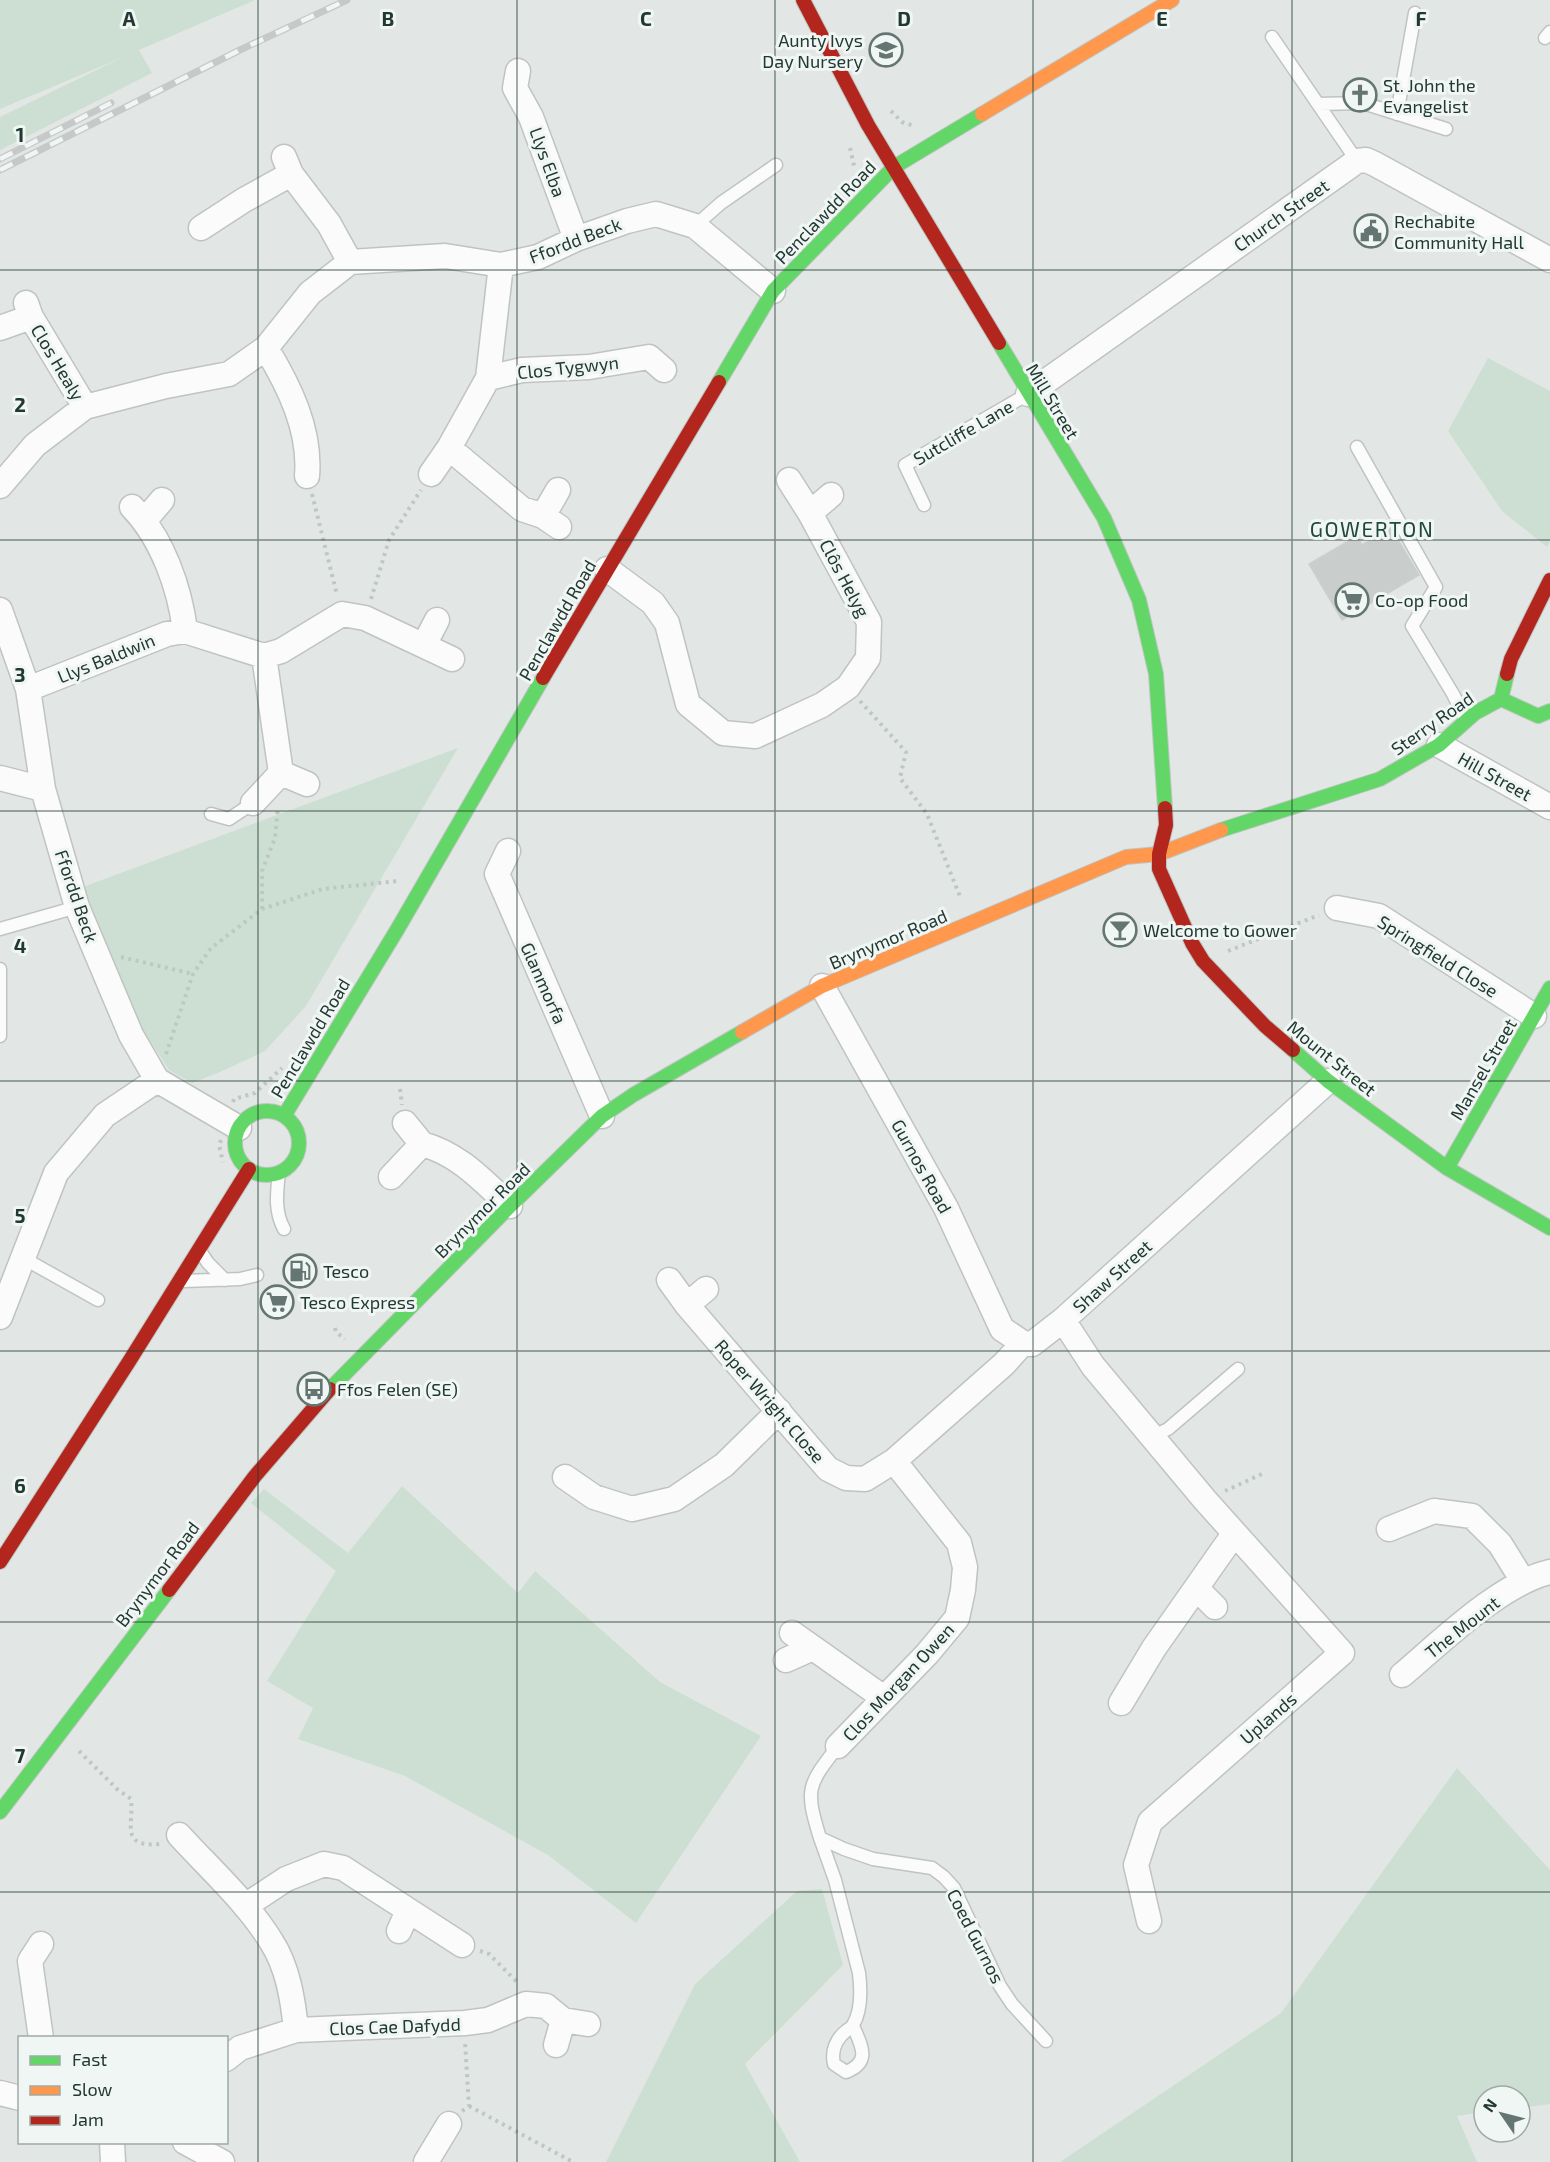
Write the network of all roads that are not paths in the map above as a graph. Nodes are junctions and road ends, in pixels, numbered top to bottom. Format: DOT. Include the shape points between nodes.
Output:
graph roads {
  1 [pos="1172,0"];
  2 [pos="810,2"];
  3 [pos="1415,13"];
  4 [pos="1272,37"];
  5 [pos="510,83"];
  6 [pos="1318,104"];
  7 [pos="1396,114"];
  8 [pos="1446,129"];
  9 [pos="1357,161"];
  10 [pos="776,165"];
  11 [pos="894,167"];
  12 [pos="695,226"];
  13 [pos="197,227"];
  14 [pos="576,239"];
  15 [pos="1550,260"];
  16 [pos="350,262"];
  17 [pos="501,265"];
  18 [pos="773,291"];
  19 [pos="0,328"];
  20 [pos="266,348"];
  21 [pos="656,355"];
  22 [pos="488,378"];
  23 [pos="1028,394"];
  24 [pos="85,407"];
  25 [pos="1357,447"];
  26 [pos="449,448"];
  27 [pos="313,462"];
  28 [pos="431,474"];
  29 [pos="789,480"];
  30 [pos="0,486"];
  31 [pos="558,490"];
  32 [pos="831,495"];
  33 [pos="162,500"];
  34 [pos="924,505"];
  35 [pos="810,513"];
  36 [pos="607,569"];
  37 [pos="1550,580"];
  38 [pos="0,610"];
  39 [pos="438,620"];
  40 [pos="185,631"];
  41 [pos="424,645"];
  42 [pos="264,656"];
  43 [pos="452,659"];
  44 [pos="28,689"];
  45 [pos="1501,699"];
  46 [pos="1550,711"];
  47 [pos="1466,721"];
  48 [pos="1439,745"];
  49 [pos="281,773"];
  50 [pos="0,778"];
  51 [pos="307,784"];
  52 [pos="43,789"];
  53 [pos="253,803"];
  54 [pos="1550,807"];
  55 [pos="211,814"];
  56 [pos="508,851"];
  57 [pos="1159,854"];
  58 [pos="77,907"];
  59 [pos="1336,908"];
  60 [pos="0,929"];
  61 [pos="0,969"];
  62 [pos="822,986"];
  63 [pos="1550,988"];
  64 [pos="1534,1016"];
  65 [pos="0,1036"];
  66 [pos="157,1080"];
  67 [pos="1328,1081"];
  68 [pos="284,1116"];
  69 [pos="602,1116"];
  70 [pos="405,1124"];
  71 [pos="239,1128"];
  72 [pos="422,1144"];
  73 [pos="1447,1168"];
  74 [pos="249,1169"];
  75 [pos="279,1172"];
  76 [pos="391,1177"];
  77 [pos="510,1206"];
  78 [pos="1550,1228"];
  79 [pos="284,1229"];
  80 [pos="199,1251"];
  81 [pos="23,1258"];
  82 [pos="257,1275"];
  83 [pos="225,1280"];
  84 [pos="669,1280"];
  85 [pos="180,1281"];
  86 [pos="706,1289"];
  87 [pos="98,1300"];
  88 [pos="687,1305"];
  89 [pos="0,1317"];
  90 [pos="1063,1320"];
  91 [pos="1023,1343"];
  92 [pos="1238,1370"];
  93 [pos="779,1411"];
  94 [pos="1152,1437"];
  95 [pos="894,1461"];
  96 [pos="565,1477"];
  97 [pos="1389,1529"];
  98 [pos="1234,1534"];
  99 [pos="0,1562"];
  100 [pos="1550,1572"];
  101 [pos="1523,1581"];
  102 [pos="1196,1588"];
  103 [pos="1215,1607"];
  104 [pos="792,1633"];
  105 [pos="813,1648"];
  106 [pos="786,1660"];
  107 [pos="1402,1675"];
  108 [pos="884,1698"];
  109 [pos="1121,1704"];
  110 [pos="838,1746"];
  111 [pos="0,1812"];
  112 [pos="819,1838"];
  113 [pos="174,1839"];
  114 [pos="245,1906"];
  115 [pos="1149,1921"];
  116 [pos="41,1944"];
  117 [pos="462,1945"];
  118 [pos="563,2020"];
  119 [pos="588,2024"];
  120 [pos="853,2026"];
  121 [pos="296,2030"];
  122 [pos="41,2036"];
  123 [pos="1046,2041"];
  124 [pos="556,2045"];
  125 [pos="228,2057"];
  126 [pos="0,2093"];
  127 [pos="18,2098"];
  128 [pos="449,2124"];
  129 [pos="112,2144"];
  130 [pos="188,2144"];
  131 [pos="113,2162"];
  132 [pos="222,2162"];
  133 [pos="426,2162"];
  1 -- 11 [label="main road, Penclawdd Road"];
  2 -- 11 [label="main road, Mill Street" via="868,125"];
  3 -- 7 [label="lane"];
  4 -- 6 [label="lane"];
  5 -- 14 [label="street, Llys Elba" via="531,117"];
  6 -- 7 [label="lane" via="1363,103"];
  6 -- 9 [label="lane"];
  7 -- 8 [label="lane"];
  9 -- 15 [label="street" via="1375,164"];
  9 -- 23 [label="street, Church Street"];
  10 -- 12 [label="lane" via="721,202"];
  11 -- 18 [label="main road, Penclawdd Road"];
  11 -- 23 [label="main road, Mill Street"];
  12 -- 14 [label="street, Ffordd Beck" via="656,214"];
  12 -- 18 [label="street, Ffordd Beck"];
  13 -- 16 [label="street" via="244,200 287,166 329,224"];
  14 -- 17 [label="street, Ffordd Beck" via="538,257"];
  16 -- 17 [label="street, Ffordd Beck" via="445,256"];
  16 -- 20 [label="street" via="310,293"];
  17 -- 22 [label="street, Clos Tygwyn"];
  18 -- 36 [label="main road, Penclawdd Road"];
  19 -- 24 [label="street, Clos Healy" via="28,310"];
  20 -- 24 [label="street" via="229,374"];
  20 -- 27 [label="street" via="293,396"];
  21 -- 22 [label="street, Clos Tygwyn" via="589,368 522,370"];
  22 -- 26 [label="street, Clos Tygwyn"];
  23 -- 34 [label="lane, Sutcliffe Lane" via="905,465"];
  23 -- 57 [label="main road, Mill Street" via="1104,518 1139,600 1156,675 1166,825"];
  24 -- 30 [label="street" via="35,445"];
  25 -- 47 [label="lane" via="1436,587 1412,626"];
  26 -- 28 [label="street, Clos Tygwyn"];
  26 -- 31 [label="street" via="522,509 551,521"];
  29 -- 35 [label="street, Clôs Helyg"];
  32 -- 35 [label="street"];
  33 -- 40 [label="street" via="139,514 163,551 183,611"];
  35 -- 36 [label="street, Clôs Helyg" via="869,622 868,658 848,687 822,705 755,736 723,733 688,704 667,622 653,603"];
  36 -- 68 [label="main road, Penclawdd Road"];
  37 -- 45 [label="main road, Sterry Road" via="1511,659"];
  38 -- 44 [label="street, Ffordd Beck"];
  39 -- 41 [label="street"];
  40 -- 42 [label="street"];
  40 -- 44 [label="street, Llys Baldwin" via="167,634"];
  41 -- 42 [label="street" via="354,616"];
  41 -- 43 [label="street"];
  42 -- 49 [label="street"];
  44 -- 52 [label="street, Ffordd Beck"];
  45 -- 46 [label="main road" via="1538,716"];
  45 -- 47 [label="main road, Sterry Road"];
  47 -- 48 [label="main road, Sterry Road"];
  48 -- 54 [label="street, Hill Street"];
  48 -- 57 [label="main road, Sterry Road" via="1380,779"];
  49 -- 51 [label="street"];
  49 -- 53 [label="street"];
  50 -- 52 [label="street"];
  52 -- 58 [label="street, Ffordd Beck"];
  53 -- 55 [label="lane" via="229,819"];
  56 -- 69 [label="street, Glanmorfa" via="496,874"];
  57 -- 62 [label="main road, Brynymor Road" via="1126,857"];
  57 -- 67 [label="main road, Mount Street" via="1159,869 1203,961 1265,1026"];
  58 -- 60 [label="lane"];
  58 -- 66 [label="street, Ffordd Beck" via="132,1035"];
  59 -- 64 [label="street, Springfield Close" via="1379,916"];
  61 -- 65 [label="lane"];
  62 -- 69 [label="main road, Brynymor Road"];
  62 -- 91 [label="street, Gurnos Road" via="946,1208 1002,1329"];
  63 -- 64 [label="main road, Mansel Street"];
  64 -- 73 [label="main road, Mansel Street"];
  66 -- 71 [label="street"];
  66 -- 81 [label="street" via="105,1115 56,1173"];
  67 -- 73 [label="main road, Mount Street"];
  67 -- 90 [label="street, Shaw Street"];
  68 -- 71 [label="main road" via="264,1111 254,1114"];
  68 -- 75 [label="main road" via="296,1131 298,1151 294,1160"];
  69 -- 77 [label="main road, Brynymor Road"];
  70 -- 72 [label="street"];
  71 -- 74 [label="main road" via="237,1155"];
  72 -- 76 [label="street"];
  72 -- 77 [label="street" via="441,1149 470,1168"];
  73 -- 78 [label="main road, Mount Street"];
  74 -- 75 [label="main road" via="269,1175"];
  74 -- 80 [label="main road"];
  75 -- 79 [label="lane" via="277,1208"];
  77 -- 111 [label="main road, Brynymor Road" via="327,1392 255,1476"];
  80 -- 83 [label="lane"];
  80 -- 85 [label="main road"];
  81 -- 87 [label="lane"];
  81 -- 89 [label="street"];
  82 -- 83 [label="lane"];
  83 -- 85 [label="lane"];
  84 -- 88 [label="street, Roper Wright Close"];
  85 -- 99 [label="main road"];
  86 -- 88 [label="street"];
  88 -- 93 [label="street, Roper Wright Close"];
  90 -- 91 [label="street, Shaw Street" via="1032,1344"];
  90 -- 94 [label="street, Uplands" via="1093,1366"];
  91 -- 95 [label="street, Shaw Street"];
  92 -- 94 [label="lane" via="1168,1429"];
  93 -- 95 [label="street, Roper Wright Close" via="828,1469 846,1478 865,1479"];
  93 -- 96 [label="street" via="724,1465 674,1499 632,1509 594,1497"];
  94 -- 98 [label="street, Uplands"];
  95 -- 108 [label="street, Clos Morgan Owen" via="959,1544 965,1567 957,1618"];
  97 -- 101 [label="street" via="1434,1511 1472,1516 1500,1544"];
  98 -- 102 [label="street"];
  98 -- 115 [label="street, Uplands" via="1342,1653 1150,1822 1136,1865"];
  100 -- 101 [label="street, The Mount"];
  101 -- 107 [label="street, The Mount" via="1468,1619"];
  102 -- 103 [label="street"];
  102 -- 109 [label="street"];
  104 -- 105 [label="street"];
  105 -- 106 [label="street"];
  105 -- 108 [label="street"];
  108 -- 110 [label="street, Clos Morgan Owen"];
  110 -- 112 [label="lane" via="817,1773 810,1790"];
  112 -- 120 [label="lane" via="835,1880 859,1973 860,1999"];
  112 -- 123 [label="lane, Coed Gurnos" via="873,1859 932,1868 944,1876 954,1888 1000,1986"];
  113 -- 114 [label="street"];
  114 -- 117 [label="street" via="286,1879 324,1864 343,1868 404,1921"];
  114 -- 121 [label="street" via="272,1942 292,1991"];
  116 -- 122 [label="street" via="30,1961"];
  118 -- 119 [label="street"];
  118 -- 121 [label="street, Clos Cae Dafydd" via="546,2006 526,2004 488,2020 465,2023"];
  118 -- 124 [label="street"];
  121 -- 125 [label="street, Clos Cae Dafydd" via="240,2048"];
  126 -- 127 [label="street"];
  128 -- 133 [label="street"];
  129 -- 131 [label="street"];
  130 -- 132 [label="street"];
}
